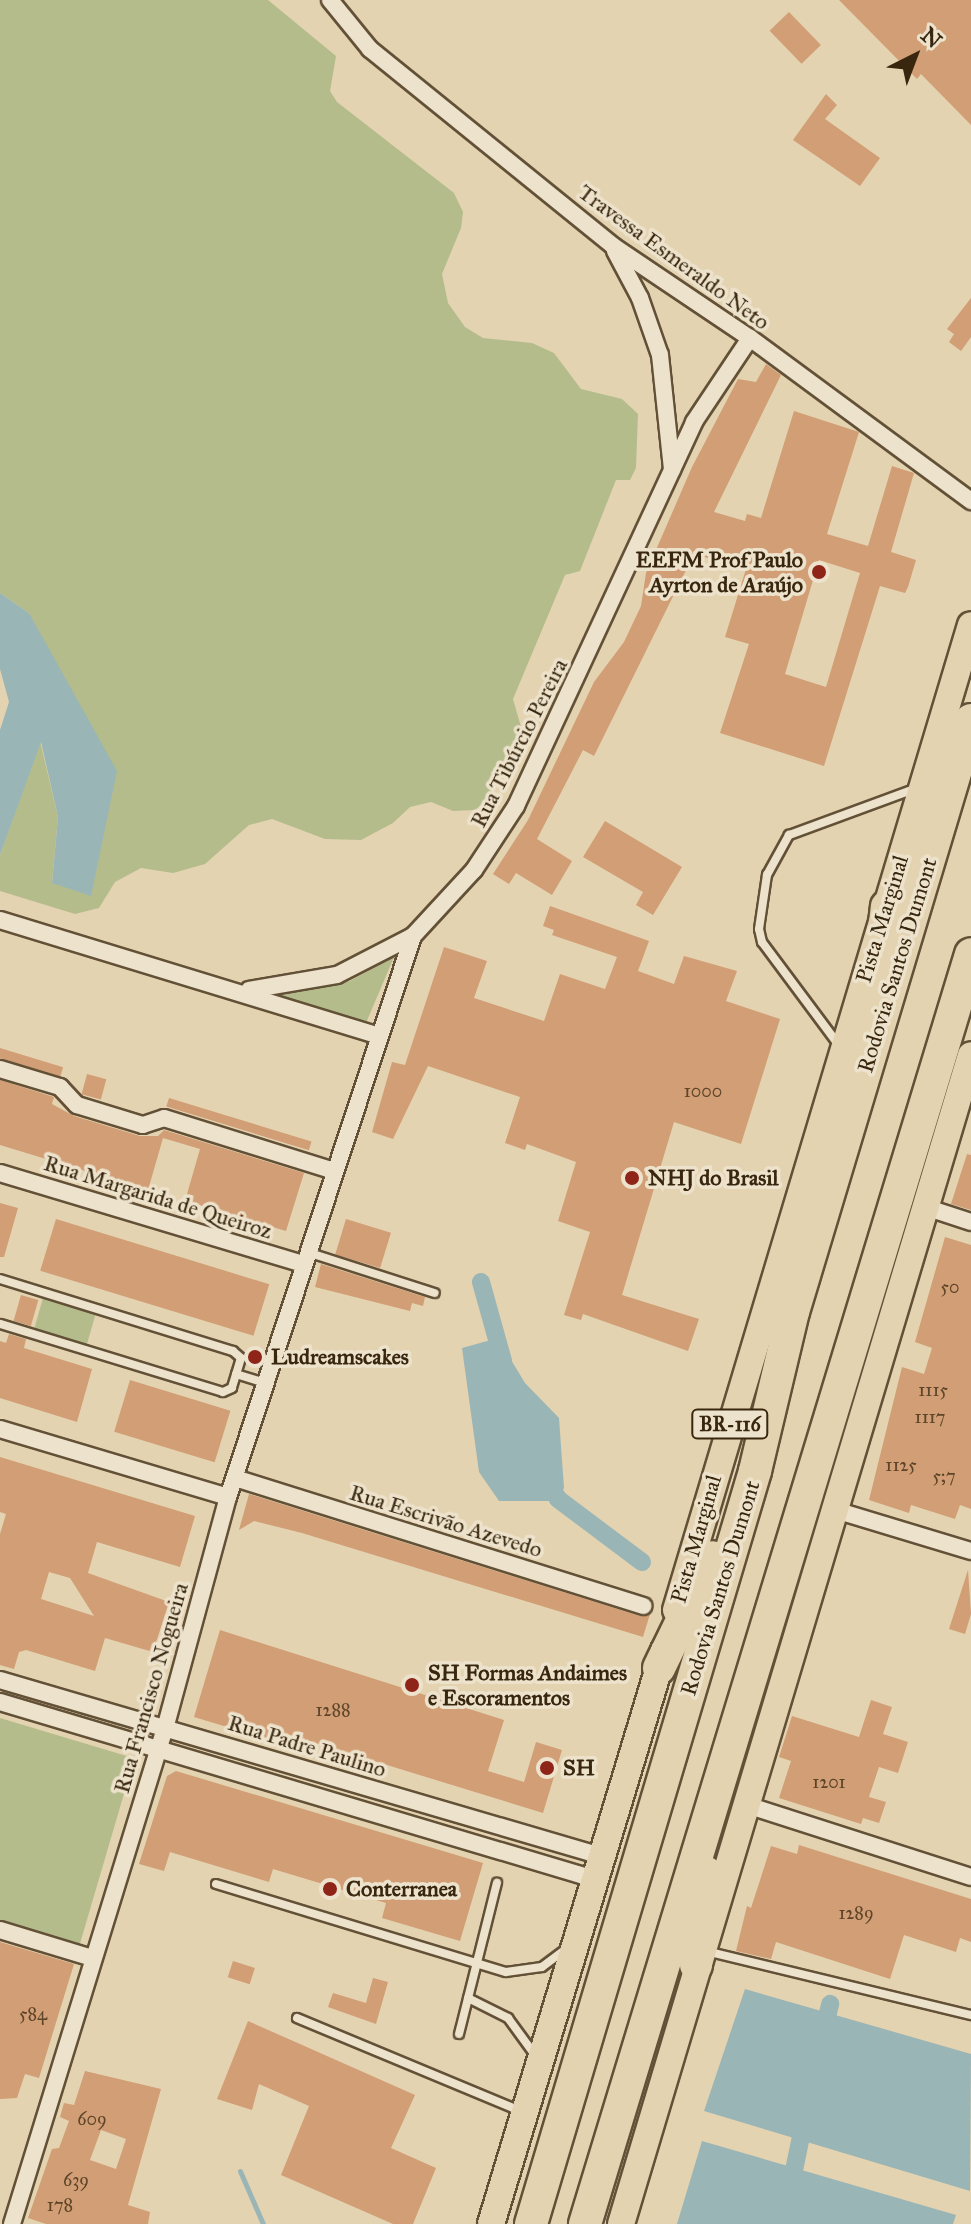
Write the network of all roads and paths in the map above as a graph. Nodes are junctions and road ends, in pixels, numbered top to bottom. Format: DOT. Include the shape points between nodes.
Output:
graph roads {
  1 [pos="330,0"];
  2 [pos="613,246"];
  3 [pos="750,338"];
  4 [pos="673,472"];
  5 [pos="971,501"];
  6 [pos="971,625"];
  7 [pos="971,720"];
  8 [pos="922,786"];
  9 [pos="887,906"];
  10 [pos="0,920"];
  11 [pos="413,936"];
  12 [pos="971,954"];
  13 [pos="243,991"];
  14 [pos="376,1035"];
  15 [pos="856,1053"];
  16 [pos="971,1055"];
  17 [pos="0,1069"];
  18 [pos="335,1168"];
  19 [pos="0,1173"];
  20 [pos="925,1207"];
  21 [pos="971,1222"];
  22 [pos="304,1258"];
  23 [pos="0,1279"];
  24 [pos="435,1293"];
  25 [pos="0,1324"];
  26 [pos="236,1374"];
  27 [pos="266,1383"];
  28 [pos="0,1429"];
  29 [pos="755,1471"];
  30 [pos="235,1478"];
  31 [pos="228,1497"];
  32 [pos="835,1510"];
  33 [pos="971,1551"];
  34 [pos="643,1606"];
  35 [pos="659,1668"];
  36 [pos="0,1680"];
  37 [pos="0,1702"];
  38 [pos="166,1725"];
  39 [pos="159,1747"];
  40 [pos="713,1797"];
  41 [pos="747,1805"];
  42 [pos="598,1867"];
  43 [pos="971,1877"];
  44 [pos="497,1883"];
  45 [pos="216,1884"];
  46 [pos="0,1930"];
  47 [pos="575,1941"];
  48 [pos="699,1957"];
  49 [pos="92,1958"];
  50 [pos="476,1965"];
  51 [pos="468,1998"];
  52 [pos="971,2015"];
  53 [pos="297,2018"];
  54 [pos="459,2034"];
  55 [pos="539,2062"];
  56 [pos="524,2113"];
  57 [pos="12,2224"];
  58 [pos="491,2224"];
  59 [pos="531,2224"];
  60 [pos="585,2224"];
  61 [pos="621,2224"];
  1 -- 2 [label="street, Travessa Esmeraldo Neto" via="370,49"];
  2 -- 3 [label="street, Travessa Esmeraldo Neto"];
  2 -- 4 [label="street" via="640,298 660,355"];
  3 -- 4 [label="street, Rua Tibúrcio Pereira" via="694,422"];
  3 -- 5 [label="street, Travessa Esmeraldo Neto"];
  4 -- 11 [label="street, Rua Tibúrcio Pereira" via="516,806 474,870"];
  6 -- 8 [label="main road, Pista Marginal"];
  7 -- 15 [label="highway, Rodovia Santos Dumont / BR-116"];
  8 -- 9 [label="main road, Pista Marginal"];
  8 -- 15 [label="lane" via="789,835 767,875 762,942"];
  9 -- 15 [label="highway"];
  10 -- 13 [label="street"];
  11 -- 13 [label="street" via="337,975"];
  11 -- 14 [label="street, Rua Tibúrcio Pereira"];
  12 -- 40 [label="highway"];
  13 -- 14 [label="street"];
  14 -- 18 [label="street, Rua Tibúrcio Pereira"];
  15 -- 29 [label="highway, Rodovia Santos Dumont / BR-116"];
  15 -- 35 [label="main road, Pista Marginal / BR-116"];
  16 -- 20 [label="main road" via="955,1124"];
  17 -- 18 [label="street" via="60,1087 77,1105 143,1125 164,1118"];
  18 -- 22 [label="street, Rua Francisco Nogueira"];
  19 -- 22 [label="street, Rua Margarida de Queiroz"];
  20 -- 21 [label="street"];
  20 -- 32 [label="main road"];
  22 -- 24 [label="lane"];
  22 -- 27 [label="street, Rua Francisco Nogueira"];
  23 -- 26 [label="lane" via="233,1351 241,1358"];
  25 -- 26 [label="lane" via="223,1392 232,1388"];
  26 -- 27 [label="lane"];
  27 -- 30 [label="street, Rua Francisco Nogueira"];
  28 -- 31 [label="street"];
  29 -- 35 [label="highway"];
  29 -- 59 [label="highway, Rodovia Santos Dumont / BR-116"];
  30 -- 31 [label="street, Rua Francisco Nogueira"];
  30 -- 34 [label="street, Rua Escrivão Azevedo"];
  31 -- 38 [label="street, Rua Francisco Nogueira"];
  32 -- 33 [label="street"];
  32 -- 41 [label="main road"];
  35 -- 42 [label="main road, Pista Marginal / BR-116"];
  36 -- 38 [label="street, Rua Padre Paulino"];
  37 -- 39 [label="street, Rua Padre Paulino"];
  38 -- 39 [label="street, Rua Francisco Nogueira"];
  38 -- 42 [label="street, Rua Padre Paulino"];
  39 -- 42 [label="street, Rua Padre Paulino"];
  39 -- 49 [label="street, Rua Francisco Nogueira"];
  40 -- 48 [label="highway"];
  40 -- 60 [label="highway"];
  41 -- 43 [label="street"];
  41 -- 48 [label="main road"];
  42 -- 47 [label="main road, Pista Marginal / BR-116"];
  44 -- 50 [label="lane"];
  45 -- 50 [label="lane"];
  46 -- 49 [label="street"];
  47 -- 50 [label="lane" via="542,1967 525,1972"];
  47 -- 55 [label="main road, Pista Marginal / BR-116"];
  48 -- 52 [label="lane"];
  48 -- 61 [label="main road"];
  49 -- 57 [label="street, Rua Francisco Nogueira"];
  50 -- 51 [label="lane"];
  51 -- 54 [label="lane"];
  51 -- 55 [label="lane" via="508,2018"];
  53 -- 56 [label="lane"];
  55 -- 56 [label="main road, Pista Marginal / BR-116"];
  56 -- 58 [label="main road, Pista Marginal / BR-116"];
}
